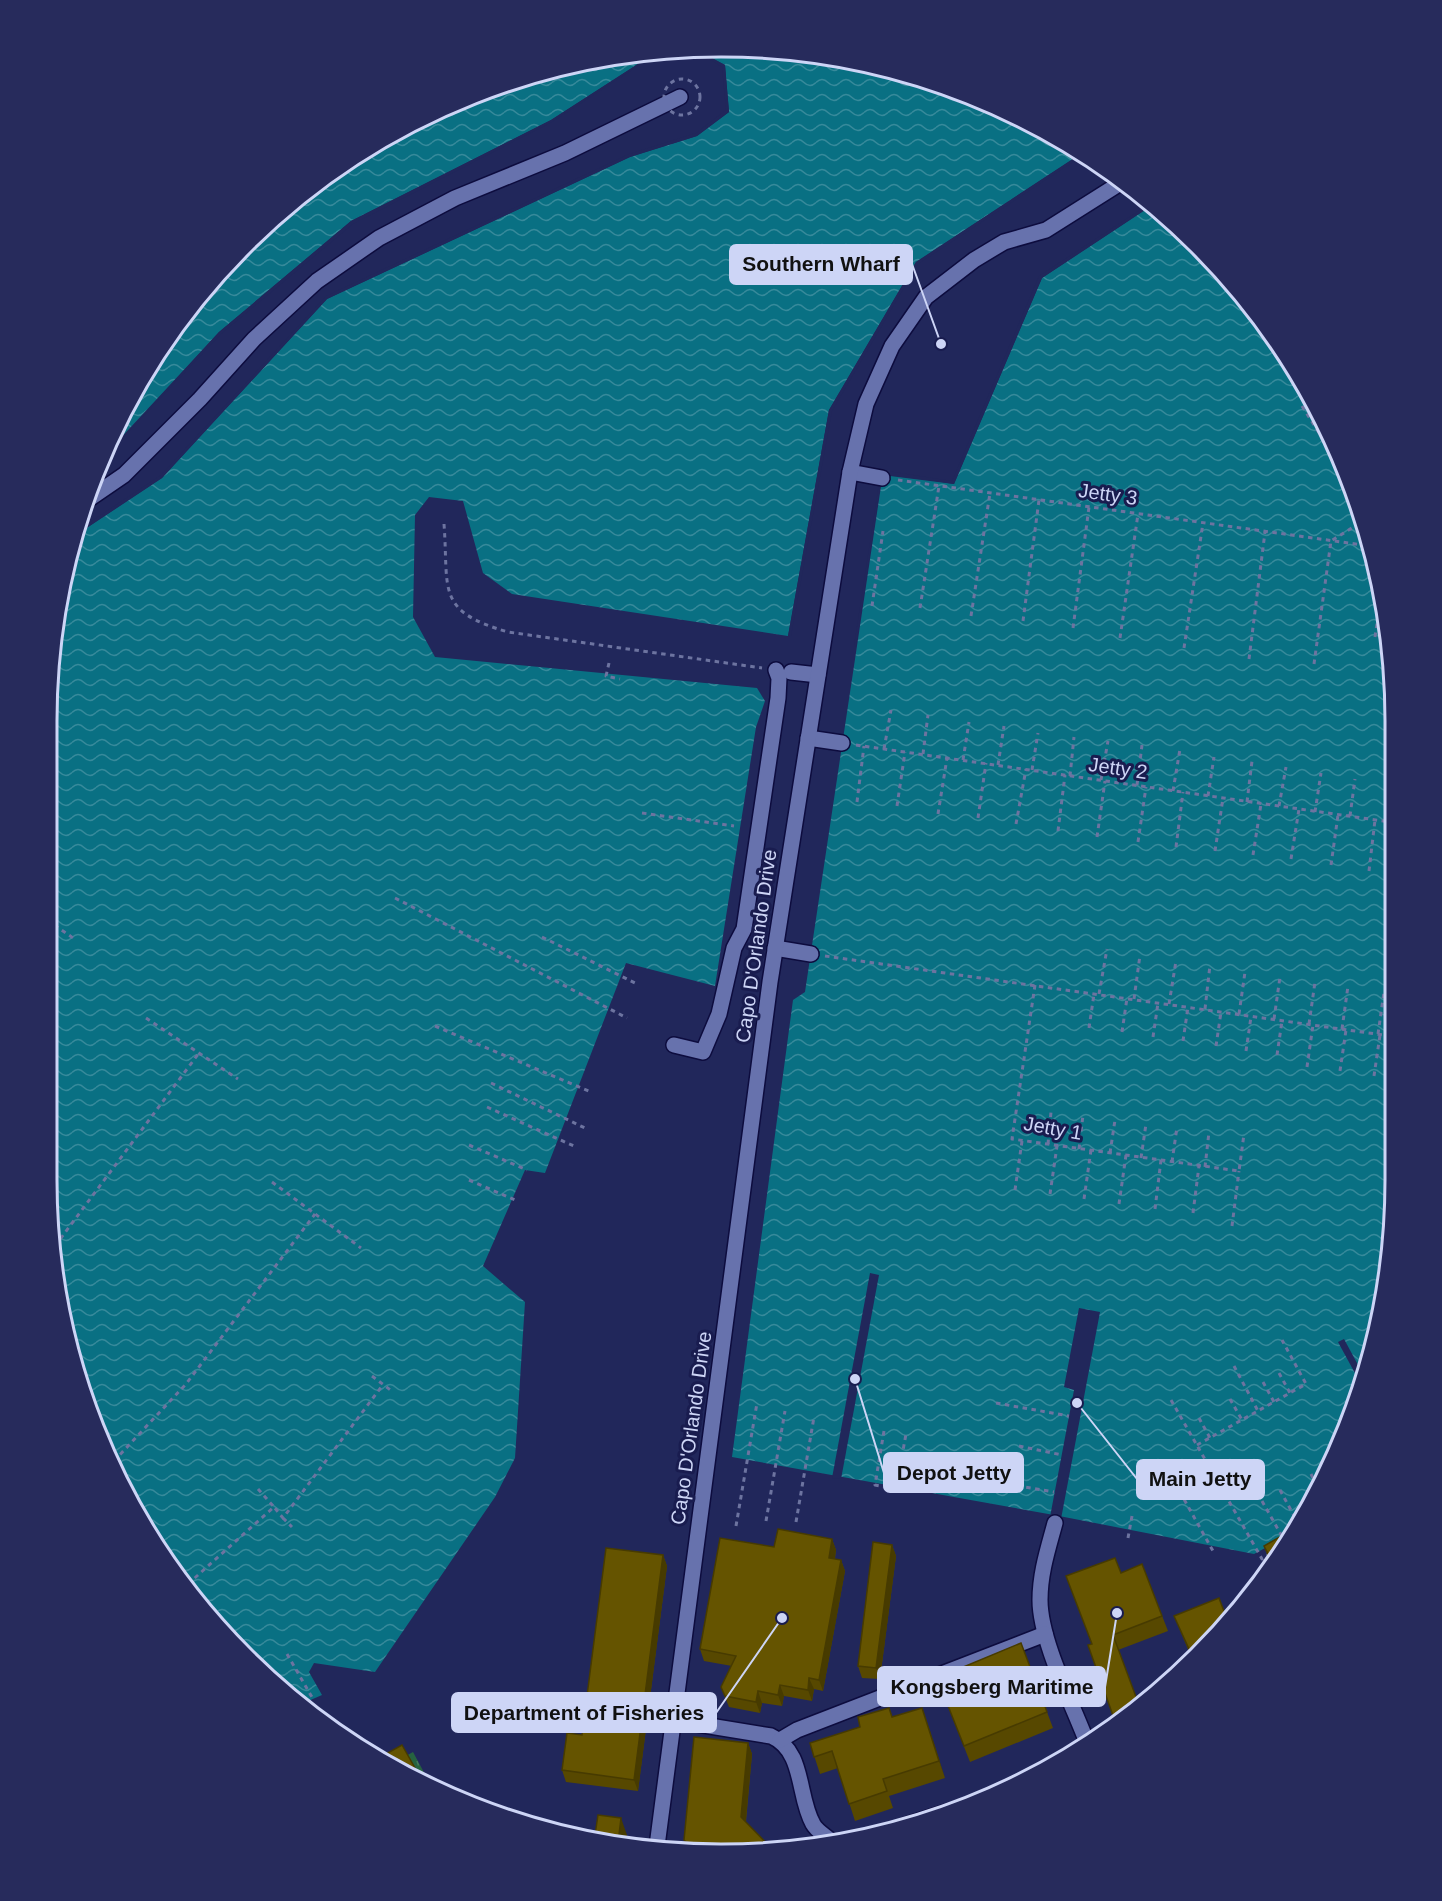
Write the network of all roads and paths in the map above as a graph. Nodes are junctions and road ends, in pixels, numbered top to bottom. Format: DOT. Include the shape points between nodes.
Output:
graph roads {
  1 [pos="680,98"];
  2 [pos="663,99"];
  3 [pos="659,101"];
  4 [pos="1115,187"];
  5 [pos="1302,406"];
  6 [pos="1320,435"];
  7 [pos="850,472"];
  8 [pos="882,478"];
  9 [pos="939,486"];
  10 [pos="98,493"];
  11 [pos="990,493"];
  12 [pos="1039,500"];
  13 [pos="1089,507"];
  14 [pos="1138,514"];
  15 [pos="1203,523"];
  16 [pos="444,524"];
  17 [pos="1355,526"];
  18 [pos="883,531"];
  19 [pos="1265,532"];
  20 [pos="1331,541"];
  21 [pos="1361,545"];
  22 [pos="872,606"];
  23 [pos="920,608"];
  24 [pos="971,616"];
  25 [pos="1023,621"];
  26 [pos="1377,623"];
  27 [pos="1073,628"];
  28 [pos="1375,637"];
  29 [pos="1120,638"];
  30 [pos="1184,648"];
  31 [pos="1249,659"];
  32 [pos="609,663"];
  33 [pos="1314,664"];
  34 [pos="783,671"];
  35 [pos="818,675"];
  36 [pos="620,679"];
  37 [pos="891,710"];
  38 [pos="928,715"];
  39 [pos="969,722"];
  40 [pos="1004,726"];
  41 [pos="1038,733"];
  42 [pos="808,738"];
  43 [pos="1074,738"];
  44 [pos="1108,741"];
  45 [pos="842,743"];
  46 [pos="1142,745"];
  47 [pos="864,746"];
  48 [pos="884,749"];
  49 [pos="1180,749"];
  50 [pos="905,752"];
  51 [pos="923,754"];
  52 [pos="1214,757"];
  53 [pos="947,758"];
  54 [pos="963,760"];
  55 [pos="1252,761"];
  56 [pos="986,764"];
  57 [pos="998,765"];
  58 [pos="1286,767"];
  59 [pos="1026,769"];
  60 [pos="1032,770"];
  61 [pos="1321,773"];
  62 [pos="1067,775"];
  63 [pos="1355,779"];
  64 [pos="1103,781"];
  65 [pos="1137,785"];
  66 [pos="1146,787"];
  67 [pos="1173,791"];
  68 [pos="1183,792"];
  69 [pos="1208,796"];
  70 [pos="1223,798"];
  71 [pos="1247,801"];
  72 [pos="857,802"];
  73 [pos="1261,804"];
  74 [pos="897,806"];
  75 [pos="1279,806"];
  76 [pos="1299,809"];
  77 [pos="1315,812"];
  78 [pos="642,813"];
  79 [pos="938,814"];
  80 [pos="1338,814"];
  81 [pos="1350,816"];
  82 [pos="978,818"];
  83 [pos="1375,820"];
  84 [pos="1385,822"];
  85 [pos="1016,824"];
  86 [pos="734,826"];
  87 [pos="1058,831"];
  88 [pos="1097,837"];
  89 [pos="1138,842"];
  90 [pos="1176,846"];
  91 [pos="1215,851"];
  92 [pos="1253,855"];
  93 [pos="1291,859"];
  94 [pos="1331,865"];
  95 [pos="1369,871"];
  96 [pos="395,898"];
  97 [pos="57,927"];
  98 [pos="542,937"];
  99 [pos="76,940"];
  100 [pos="776,948"];
  101 [pos="1107,949"];
  102 [pos="811,954"];
  103 [pos="1140,955"];
  104 [pos="1176,961"];
  105 [pos="1210,965"];
  106 [pos="1245,972"];
  107 [pos="1280,977"];
  108 [pos="1315,982"];
  109 [pos="637,984"];
  110 [pos="1035,985"];
  111 [pos="1348,986"];
  112 [pos="1384,992"];
  113 [pos="1094,994"];
  114 [pos="1099,994"];
  115 [pos="1127,998"];
  116 [pos="1134,999"];
  117 [pos="1158,1003"];
  118 [pos="1169,1004"];
  119 [pos="1188,1007"];
  120 [pos="1205,1010"];
  121 [pos="1221,1012"];
  122 [pos="1239,1014"];
  123 [pos="1251,1016"];
  124 [pos="146,1018"];
  125 [pos="627,1018"];
  126 [pos="1274,1019"];
  127 [pos="1282,1021"];
  128 [pos="1311,1025"];
  129 [pos="435,1026"];
  130 [pos="1089,1028"];
  131 [pos="1344,1029"];
  132 [pos="1122,1032"];
  133 [pos="1379,1034"];
  134 [pos="1385,1035"];
  135 [pos="1153,1037"];
  136 [pos="1184,1041"];
  137 [pos="674,1045"];
  138 [pos="1216,1046"];
  139 [pos="1246,1051"];
  140 [pos="199,1053"];
  141 [pos="1277,1055"];
  142 [pos="1307,1067"];
  143 [pos="1340,1071"];
  144 [pos="1374,1076"];
  145 [pos="238,1079"];
  146 [pos="491,1083"];
  147 [pos="591,1092"];
  148 [pos="487,1107"];
  149 [pos="1051,1112"];
  150 [pos="1083,1115"];
  151 [pos="1114,1120"];
  152 [pos="1146,1124"];
  153 [pos="1177,1127"];
  154 [pos="587,1129"];
  155 [pos="1209,1132"];
  156 [pos="1244,1134"];
  157 [pos="1022,1141"];
  158 [pos="1048,1144"];
  159 [pos="469,1145"];
  160 [pos="1057,1146"];
  161 [pos="576,1147"];
  162 [pos="1079,1149"];
  163 [pos="1091,1150"];
  164 [pos="1110,1153"];
  165 [pos="1126,1155"];
  166 [pos="1141,1158"];
  167 [pos="1161,1160"];
  168 [pos="1172,1162"];
  169 [pos="1199,1166"];
  170 [pos="1205,1167"];
  171 [pos="527,1170"];
  172 [pos="1239,1171"];
  173 [pos="469,1180"];
  174 [pos="273,1182"];
  175 [pos="1015,1190"];
  176 [pos="1050,1194"];
  177 [pos="1084,1199"];
  178 [pos="515,1200"];
  179 [pos="1119,1204"];
  180 [pos="1155,1209"];
  181 [pos="1193,1213"];
  182 [pos="315,1214"];
  183 [pos="1232,1226"];
  184 [pos="60,1239"];
  185 [pos="361,1248"];
  186 [pos="1282,1340"];
  187 [pos="1234,1366"];
  188 [pos="1279,1373"];
  189 [pos="372,1376"];
  190 [pos="1263,1382"];
  191 [pos="382,1386"];
  192 [pos="393,1392"];
  193 [pos="1290,1393"];
  194 [pos="1230,1399"];
  195 [pos="1170,1400"];
  196 [pos="1274,1402"];
  197 [pos="757,1403"];
  198 [pos="996,1403"];
  199 [pos="785,1411"];
  200 [pos="1258,1411"];
  201 [pos="1069,1416"];
  202 [pos="814,1417"];
  203 [pos="1199,1418"];
  204 [pos="1242,1420"];
  205 [pos="884,1431"];
  206 [pos="906,1434"];
  207 [pos="1210,1438"];
  208 [pos="1197,1445"];
  209 [pos="1019,1446"];
  210 [pos="1062,1455"];
  211 [pos="118,1457"];
  212 [pos="1311,1474"];
  213 [pos="1171,1476"];
  214 [pos="973,1478"];
  215 [pos="1314,1480"];
  216 [pos="258,1488"];
  217 [pos="1280,1490"];
  218 [pos="1054,1492"];
  219 [pos="1262,1501"];
  220 [pos="273,1507"];
  221 [pos="1294,1515"];
  222 [pos="1132,1516"];
  223 [pos="283,1518"];
  224 [pos="766,1521"];
  225 [pos="796,1522"];
  226 [pos="1055,1523"];
  227 [pos="736,1526"];
  228 [pos="292,1527"];
  229 [pos="1282,1535"];
  230 [pos="1128,1538"];
  231 [pos="1213,1551"];
  232 [pos="1269,1555"];
  233 [pos="192,1581"];
  234 [pos="1045,1634"];
  235 [pos="287,1654"];
  236 [pos="313,1699"];
  237 [pos="673,1720"];
  238 [pos="1084,1736"];
  239 [pos="780,1740"];
  240 [pos="825,1835"];
  241 [pos="658,1841"];
  1 -- 10 [label="street" via="565,153 455,198 379,238 317,281 254,339 124,475"];
  2 -- 3 [label="path"];
  4 -- 7 [label="street, Capo D'Orlando Drive" via="1046,230 1004,242 926,297 892,346 866,404"];
  5 -- 6 [label="path"];
  7 -- 8 [label="street"];
  7 -- 35 [label="street, Capo D'Orlando Drive"];
  8 -- 9 [label="path, Jetty 3"];
  9 -- 11 [label="path, Jetty 3"];
  9 -- 23 [label="path"];
  11 -- 12 [label="path, Jetty 3"];
  11 -- 24 [label="path"];
  12 -- 13 [label="path, Jetty 3"];
  12 -- 25 [label="path"];
  13 -- 14 [label="path, Jetty 3"];
  13 -- 27 [label="path"];
  14 -- 15 [label="path, Jetty 3"];
  14 -- 29 [label="path"];
  15 -- 19 [label="path, Jetty 3"];
  15 -- 30 [label="path"];
  16 -- 34 [label="path" via="449,595 458,610 477,623 508,632"];
  17 -- 20 [label="path"];
  18 -- 22 [label="path"];
  19 -- 20 [label="path, Jetty 3"];
  19 -- 31 [label="path"];
  20 -- 21 [label="path, Jetty 3"];
  20 -- 33 [label="path"];
  26 -- 28 [label="path"];
  32 -- 36 [label="path" via="606,676"];
  34 -- 35 [label="street"];
  34 -- 137 [label="street" via="744,929 734,948 719,1014 703,1052"];
  35 -- 42 [label="street, Capo D'Orlando Drive"];
  37 -- 48 [label="path"];
  38 -- 51 [label="path"];
  39 -- 54 [label="path"];
  40 -- 57 [label="path"];
  41 -- 60 [label="path"];
  42 -- 45 [label="street"];
  42 -- 100 [label="street, Capo D'Orlando Drive"];
  43 -- 62 [label="path"];
  44 -- 64 [label="path"];
  45 -- 47 [label="path, Jetty 2"];
  46 -- 65 [label="path"];
  47 -- 48 [label="path, Jetty 2"];
  47 -- 72 [label="path"];
  48 -- 50 [label="path, Jetty 2"];
  49 -- 67 [label="path"];
  50 -- 51 [label="path, Jetty 2"];
  50 -- 74 [label="path"];
  51 -- 53 [label="path, Jetty 2"];
  52 -- 69 [label="path"];
  53 -- 54 [label="path, Jetty 2"];
  53 -- 79 [label="path"];
  54 -- 56 [label="path, Jetty 2"];
  55 -- 71 [label="path"];
  56 -- 57 [label="path, Jetty 2"];
  56 -- 82 [label="path"];
  57 -- 59 [label="path, Jetty 2"];
  58 -- 75 [label="path"];
  59 -- 60 [label="path, Jetty 2"];
  59 -- 85 [label="path"];
  60 -- 62 [label="path, Jetty 2"];
  61 -- 77 [label="path"];
  62 -- 64 [label="path, Jetty 2"];
  62 -- 87 [label="path"];
  63 -- 81 [label="path"];
  64 -- 65 [label="path, Jetty 2"];
  64 -- 88 [label="path"];
  65 -- 66 [label="path, Jetty 2"];
  66 -- 67 [label="path, Jetty 2"];
  66 -- 89 [label="path"];
  67 -- 68 [label="path, Jetty 2"];
  68 -- 69 [label="path, Jetty 2"];
  68 -- 90 [label="path"];
  69 -- 70 [label="path, Jetty 2"];
  70 -- 71 [label="path, Jetty 2"];
  70 -- 91 [label="path"];
  71 -- 73 [label="path, Jetty 2"];
  73 -- 75 [label="path, Jetty 2"];
  73 -- 92 [label="path"];
  75 -- 76 [label="path, Jetty 2"];
  76 -- 77 [label="path, Jetty 2"];
  76 -- 93 [label="path"];
  77 -- 80 [label="path, Jetty 2"];
  78 -- 86 [label="path"];
  80 -- 81 [label="path, Jetty 2"];
  80 -- 94 [label="path"];
  81 -- 83 [label="path, Jetty 2"];
  83 -- 84 [label="path, Jetty 2"];
  83 -- 95 [label="path"];
  96 -- 125 [label="path"];
  97 -- 99 [label="path"];
  98 -- 109 [label="path"];
  100 -- 102 [label="street"];
  100 -- 237 [label="street, Capo D'Orlando Drive"];
  101 -- 114 [label="path"];
  102 -- 110 [label="path"];
  103 -- 116 [label="path"];
  104 -- 118 [label="path"];
  105 -- 120 [label="path"];
  106 -- 122 [label="path"];
  107 -- 126 [label="path"];
  108 -- 128 [label="path"];
  110 -- 113 [label="path"];
  110 -- 157 [label="path, Jetty 1" via="1012,1139"];
  111 -- 131 [label="path"];
  112 -- 133 [label="path"];
  113 -- 114 [label="path"];
  113 -- 130 [label="path"];
  114 -- 115 [label="path"];
  115 -- 116 [label="path"];
  115 -- 132 [label="path"];
  116 -- 117 [label="path"];
  117 -- 118 [label="path"];
  117 -- 135 [label="path"];
  118 -- 119 [label="path"];
  119 -- 120 [label="path"];
  119 -- 136 [label="path"];
  120 -- 121 [label="path"];
  121 -- 122 [label="path"];
  121 -- 138 [label="path"];
  122 -- 123 [label="path"];
  123 -- 126 [label="path"];
  123 -- 139 [label="path"];
  124 -- 140 [label="path"];
  126 -- 127 [label="path"];
  127 -- 128 [label="path"];
  127 -- 141 [label="path"];
  128 -- 131 [label="path"];
  128 -- 142 [label="path"];
  129 -- 147 [label="path"];
  131 -- 133 [label="path"];
  131 -- 143 [label="path"];
  133 -- 134 [label="path"];
  133 -- 144 [label="path"];
  140 -- 145 [label="path"];
  140 -- 184 [label="path"];
  146 -- 154 [label="path"];
  148 -- 161 [label="path"];
  149 -- 158 [label="path"];
  150 -- 162 [label="path"];
  151 -- 164 [label="path"];
  152 -- 166 [label="path"];
  153 -- 168 [label="path"];
  155 -- 170 [label="path"];
  156 -- 172 [label="path"];
  157 -- 158 [label="path, Jetty 1"];
  157 -- 175 [label="path"];
  158 -- 160 [label="path, Jetty 1"];
  159 -- 171 [label="path"];
  160 -- 162 [label="path, Jetty 1"];
  160 -- 176 [label="path"];
  162 -- 163 [label="path, Jetty 1"];
  163 -- 164 [label="path, Jetty 1"];
  163 -- 177 [label="path"];
  164 -- 165 [label="path, Jetty 1"];
  165 -- 166 [label="path, Jetty 1"];
  165 -- 179 [label="path"];
  166 -- 167 [label="path, Jetty 1"];
  167 -- 168 [label="path, Jetty 1"];
  167 -- 180 [label="path"];
  168 -- 169 [label="path, Jetty 1"];
  169 -- 170 [label="path, Jetty 1"];
  169 -- 181 [label="path"];
  170 -- 172 [label="path, Jetty 1"];
  172 -- 183 [label="path"];
  173 -- 178 [label="path"];
  174 -- 182 [label="path"];
  182 -- 185 [label="path"];
  182 -- 211 [label="path" via="186,1384"];
  186 -- 193 [label="path" via="1306,1384"];
  187 -- 200 [label="path"];
  188 -- 193 [label="path"];
  189 -- 191 [label="path"];
  190 -- 196 [label="path"];
  191 -- 192 [label="path"];
  191 -- 223 [label="path"];
  193 -- 196 [label="path"];
  194 -- 204 [label="path"];
  195 -- 208 [label="path"];
  196 -- 200 [label="path"];
  197 -- 227 [label="path"];
  198 -- 201 [label="path"];
  199 -- 224 [label="path"];
  200 -- 204 [label="path"];
  202 -- 225 [label="path"];
  203 -- 207 [label="path"];
  204 -- 207 [label="path"];
  205 -- 206 [label="path" via="875,1485 887,1488 896,1489"];
  207 -- 208 [label="path"];
  208 -- 232 [label="path" via="1262,1559"];
  209 -- 210 [label="path"];
  212 -- 215 [label="path"];
  213 -- 231 [label="path"];
  214 -- 218 [label="path"];
  216 -- 220 [label="path"];
  217 -- 221 [label="path"];
  219 -- 229 [label="path"];
  220 -- 223 [label="path"];
  220 -- 233 [label="path"];
  222 -- 230 [label="path"];
  223 -- 228 [label="path"];
  226 -- 234 [label="street" via="1044,1562 1040,1601"];
  234 -- 238 [label="street"];
  234 -- 239 [label="street"];
  235 -- 236 [label="path"];
  237 -- 239 [label="street"];
  237 -- 241 [label="street, Capo D'Orlando Drive"];
  239 -- 240 [label="street" via="789,1749 813,1824"];
}
